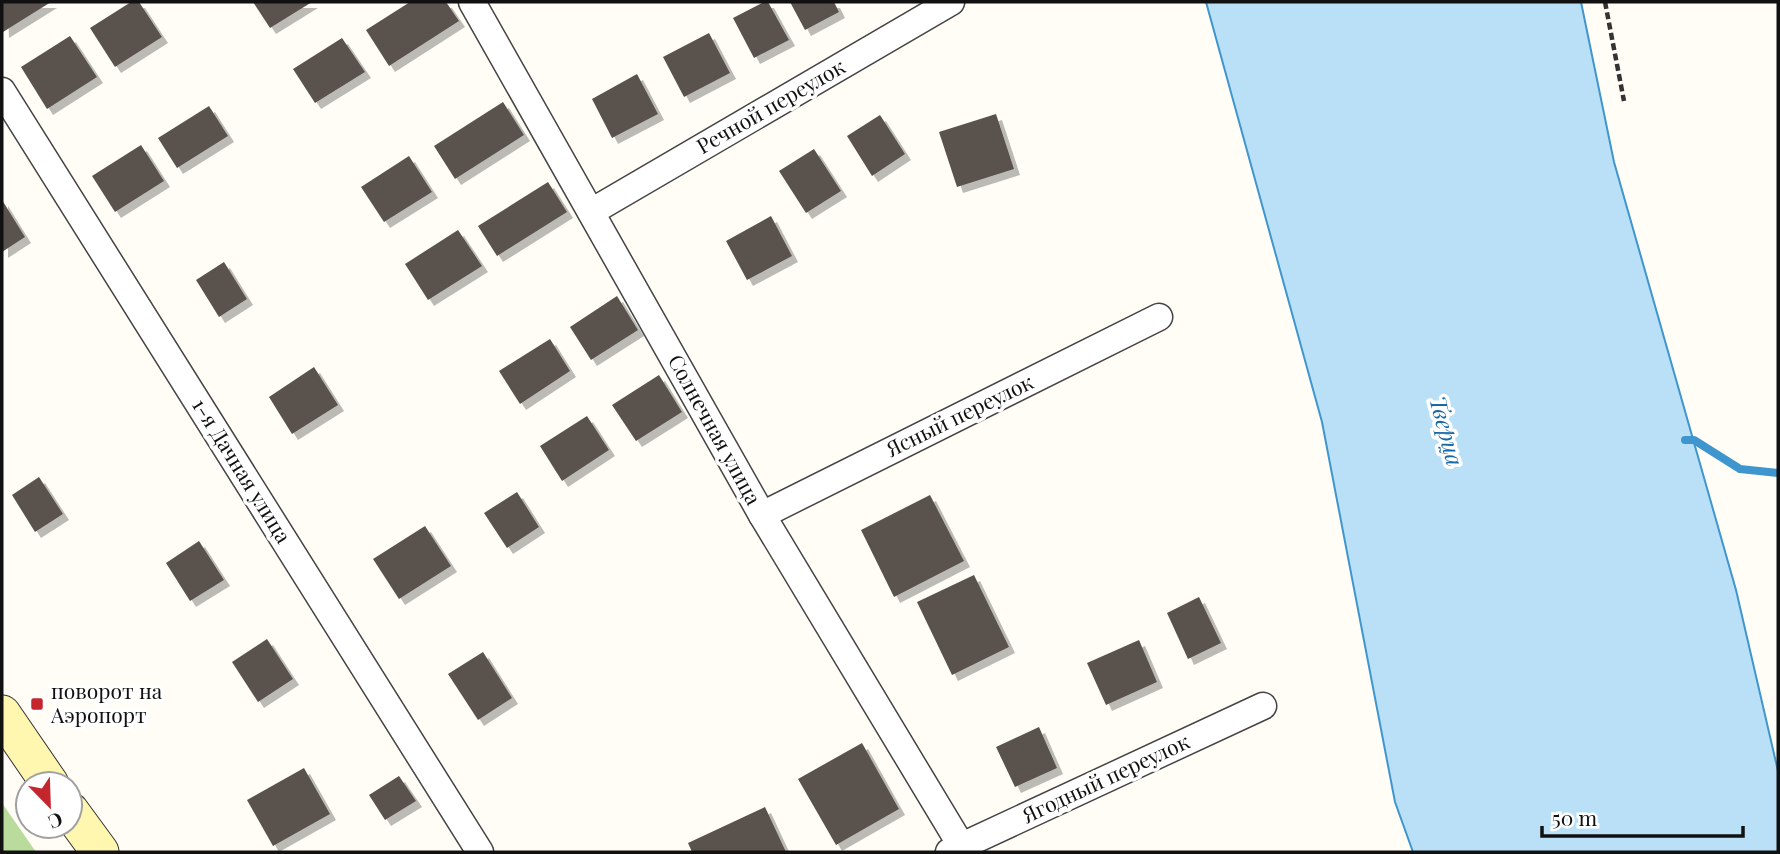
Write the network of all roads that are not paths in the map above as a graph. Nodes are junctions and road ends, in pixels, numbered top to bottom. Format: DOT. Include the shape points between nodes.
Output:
graph roads {
  1 [pos="472,2"];
  2 [pos="951,2"];
  3 [pos="2,91"];
  4 [pos="591,212"];
  5 [pos="1159,317"];
  6 [pos="762,515"];
  7 [pos="1263,706"];
  8 [pos="2,714"];
  9 [pos="40,770"];
  10 [pos="84,830"];
  11 [pos="958,850"];
  12 [pos="100,852"];
  13 [pos="480,852"];
  1 -- 4 [label="street, Солнечная улица"];
  2 -- 4 [label="street, Речной переулок"];
  3 -- 13 [label="street, 1-я Дачная улица"];
  4 -- 6 [label="street, Солнечная улица"];
  5 -- 6 [label="street, Ясный переулок"];
  6 -- 11 [label="street, Солнечная улица"];
  7 -- 11 [label="street, Ягодный переулок"];
  8 -- 9 [label="main road"];
  10 -- 12 [label="main road"];
}
